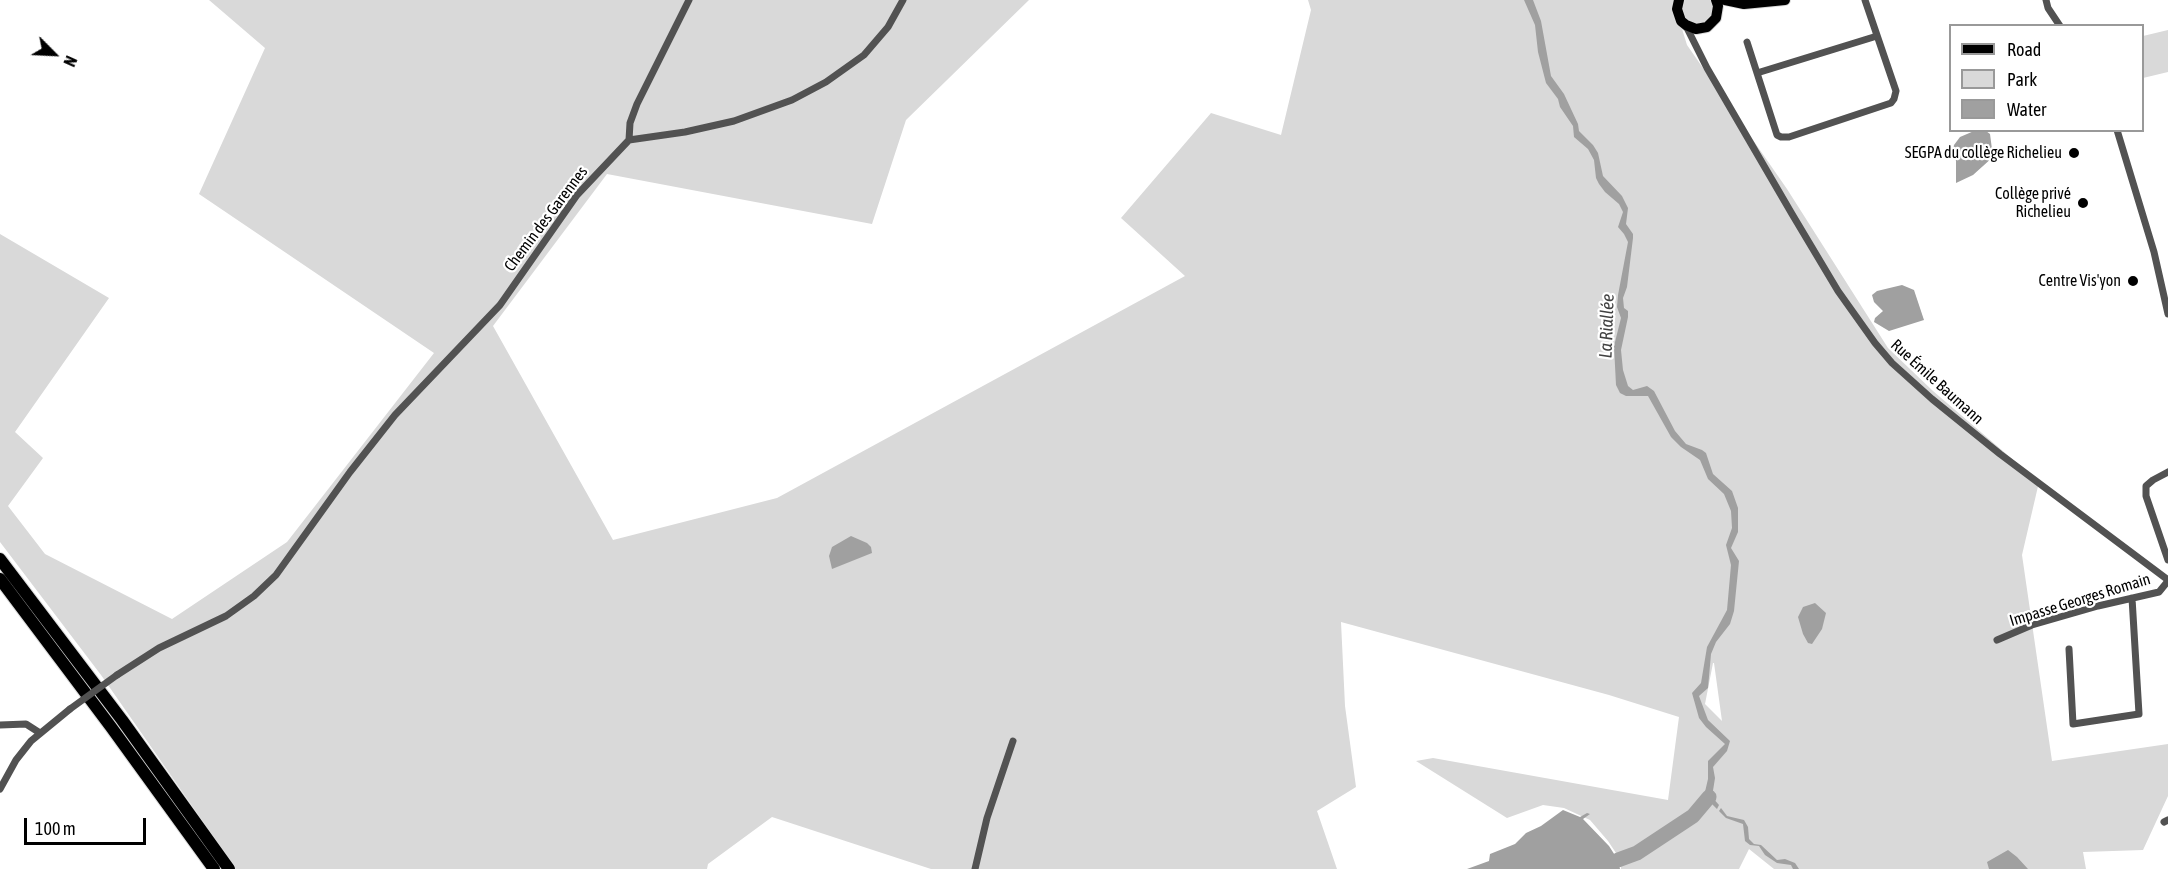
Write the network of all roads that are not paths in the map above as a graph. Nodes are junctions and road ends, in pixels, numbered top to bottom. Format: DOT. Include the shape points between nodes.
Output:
graph roads {
  1 [pos="689,0"];
  2 [pos="903,0"];
  3 [pos="1669,0"];
  4 [pos="1716,0"];
  5 [pos="1725,0"];
  6 [pos="1785,0"];
  7 [pos="1865,0"];
  8 [pos="2046,0"];
  9 [pos="1678,4"];
  10 [pos="1744,4"];
  11 [pos="1716,18"];
  12 [pos="2059,24"];
  13 [pos="1686,25"];
  14 [pos="1701,29"];
  15 [pos="1877,36"];
  16 [pos="1747,42"];
  17 [pos="1698,51"];
  18 [pos="1757,73"];
  19 [pos="2118,132"];
  20 [pos="630,140"];
  21 [pos="2168,314"];
  22 [pos="2168,472"];
  23 [pos="0,559"];
  24 [pos="2168,560"];
  25 [pos="0,579"];
  26 [pos="2168,581"];
  27 [pos="2132,598"];
  28 [pos="1997,640"];
  29 [pos="2069,649"];
  30 [pos="0,725"];
  31 [pos="40,733"];
  32 [pos="1013,741"];
  33 [pos="0,789"];
  34 [pos="214,869"];
  35 [pos="229,869"];
  36 [pos="975,869"];
  1 -- 20 [label="street" via="637,104 630,123"];
  2 -- 20 [label="street" via="888,27 864,55 792,100 734,121"];
  3 -- 9 [label="main road"];
  4 -- 11 [label="main road"];
  5 -- 10 [label="main road"];
  6 -- 10 [label="main road"];
  7 -- 15 [label="street"];
  8 -- 12 [label="street"];
  9 -- 13 [label="main road" via="1681,21"];
  10 -- 11 [label="main road"];
  11 -- 14 [label="main road"];
  13 -- 14 [label="main road"];
  13 -- 17 [label="street, Rue Émile Baumann"];
  14 -- 17 [label="street"];
  15 -- 18 [label="street"];
  15 -- 18 [label="street" via="1896,92 1891,103 1789,137 1777,135"];
  16 -- 18 [label="street"];
  17 -- 26 [label="street, Rue Émile Baumann" via="1838,291 1892,363 2000,454"];
  19 -- 21 [label="street"];
  20 -- 31 [label="street, Chemin des Garennes, bridge" via="577,195 500,305 395,415 261,591 226,616 159,648"];
  22 -- 24 [label="street" via="2146,486"];
  23 -- 35 [label="highway"];
  25 -- 34 [label="highway"];
  26 -- 27 [label="street, Impasse Georges Romain" via="2159,592"];
  27 -- 28 [label="street, Impasse Georges Romain" via="2032,625"];
  27 -- 29 [label="street" via="2139,714 2073,724"];
  30 -- 31 [label="street" via="26,724"];
  31 -- 33 [label="street, Chemin des Garennes" via="22,752"];
  32 -- 36 [label="street" via="987,818"];
}
